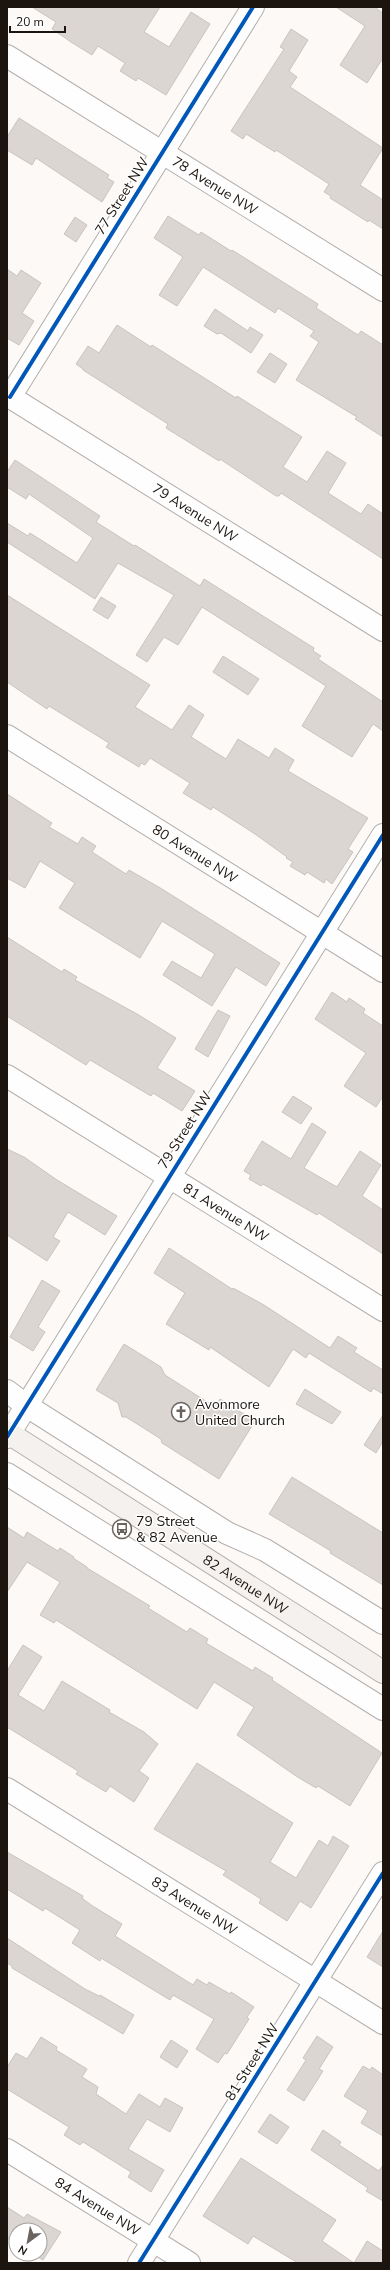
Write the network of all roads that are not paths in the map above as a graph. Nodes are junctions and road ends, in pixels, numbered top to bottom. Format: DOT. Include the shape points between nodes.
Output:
graph roads {
  1 [pos="253,7"];
  2 [pos="7,56"];
  3 [pos="162,152"];
  4 [pos="383,290"];
  5 [pos="9,396"];
  6 [pos="383,630"];
  7 [pos="7,736"];
  8 [pos="383,835"];
  9 [pos="322,933"];
  10 [pos="383,971"];
  11 [pos="7,1076"];
  12 [pos="169,1176"];
  13 [pos="383,1310"];
  14 [pos="7,1391"];
  15 [pos="27,1406"];
  16 [pos="8,1434"];
  17 [pos="7,1474"];
  18 [pos="383,1624"];
  19 [pos="383,1672"];
  20 [pos="383,1709"];
  21 [pos="7,1789"];
  22 [pos="383,1873"];
  23 [pos="316,1981"];
  24 [pos="383,2023"];
  25 [pos="7,2150"];
  26 [pos="153,2241"];
  27 [pos="139,2263"];
  28 [pos="189,2263"];
  1 -- 3 [label="street, 77 Street NW"];
  2 -- 3 [label="street, 78 Avenue NW"];
  3 -- 4 [label="street, 78 Avenue NW"];
  3 -- 5 [label="street, 77 Street NW"];
  5 -- 6 [label="street, 79 Avenue NW"];
  7 -- 9 [label="street, 80 Avenue NW"];
  8 -- 9 [label="street, 79 Street NW"];
  9 -- 10 [label="street, 80 Avenue NW"];
  9 -- 12 [label="street, 79 Street NW"];
  11 -- 12 [label="street, 81 Avenue NW"];
  12 -- 13 [label="street, 81 Avenue NW"];
  12 -- 15 [label="street, 79 Street NW"];
  14 -- 15 [label="street"];
  15 -- 16 [label="street, 79 Street NW"];
  15 -- 18 [label="street" via="227,1533 265,1550"];
  16 -- 19 [label="main road, 82 Avenue NW"];
  17 -- 20 [label="street"];
  21 -- 23 [label="street, 83 Avenue NW"];
  22 -- 23 [label="street, 81 Street NW"];
  23 -- 24 [label="street, 83 Avenue NW"];
  23 -- 26 [label="street, 81 Street NW"];
  25 -- 26 [label="street, 84 Avenue NW"];
  26 -- 27 [label="street, 81 Street NW"];
  26 -- 28 [label="street, 84 Avenue NW"];
}
